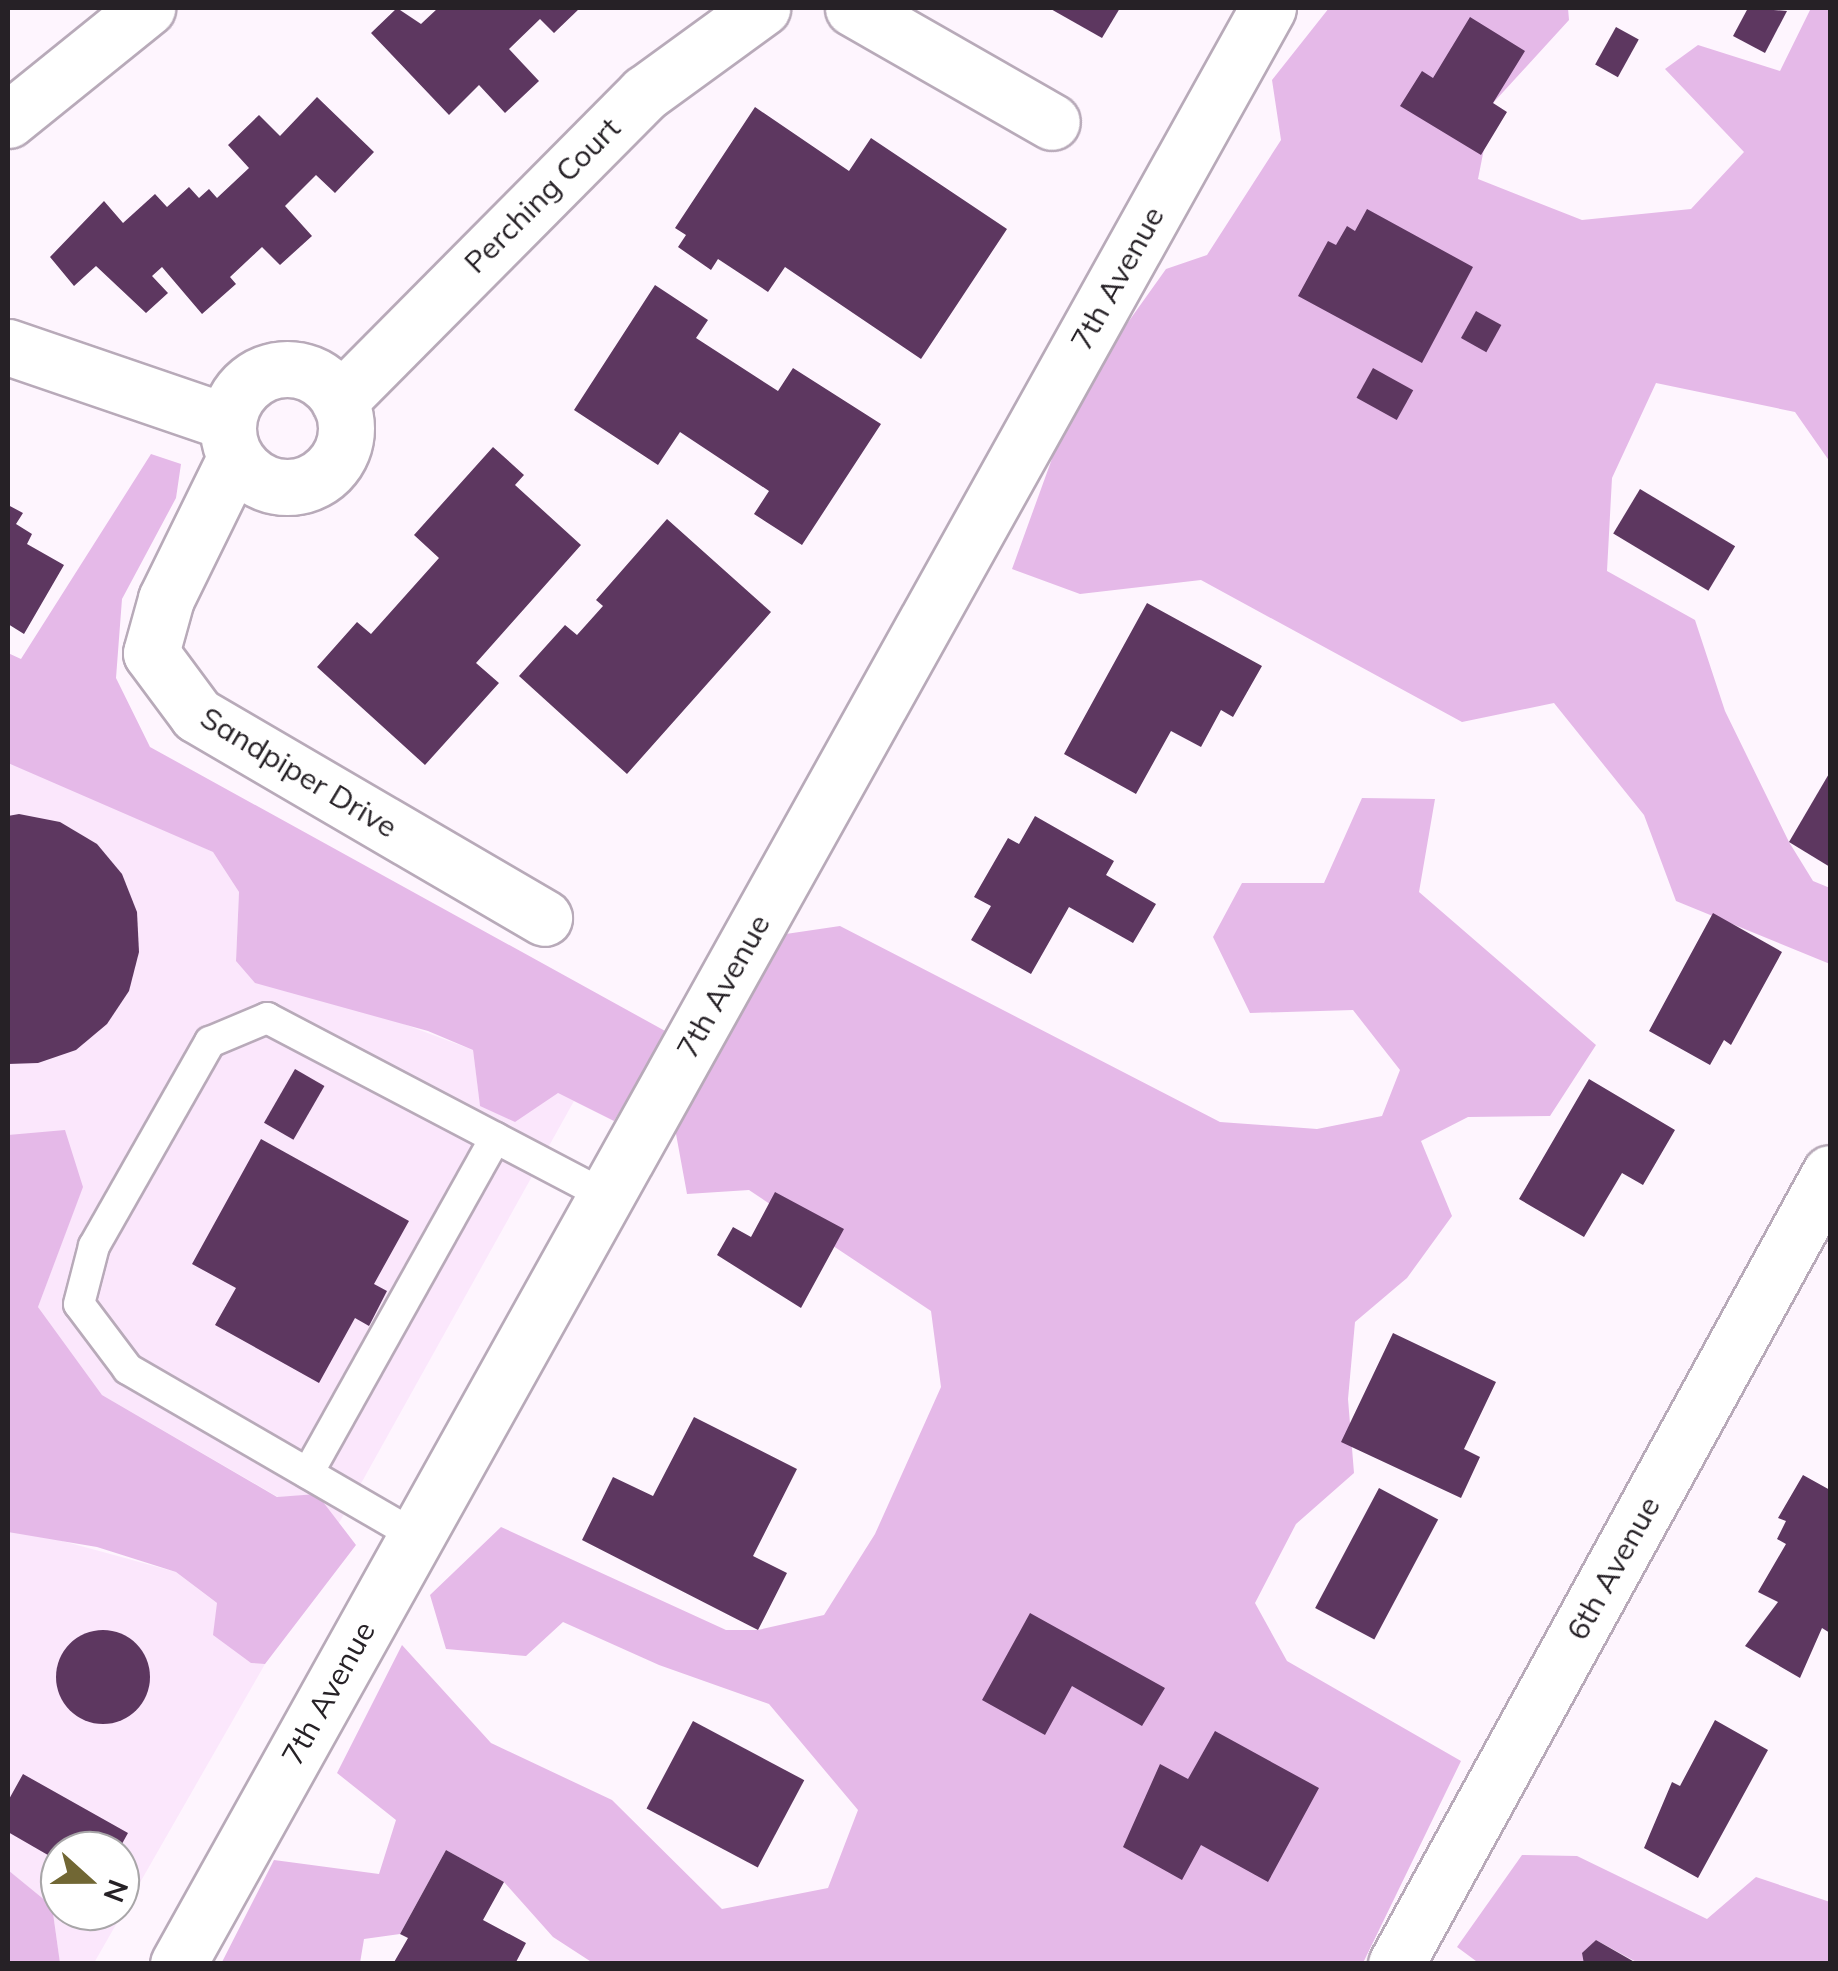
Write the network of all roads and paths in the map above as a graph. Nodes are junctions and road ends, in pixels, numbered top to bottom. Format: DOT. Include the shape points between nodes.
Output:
graph roads {
  1 [pos="147,8"];
  2 [pos="762,8"];
  3 [pos="853,8"];
  4 [pos="1268,8"];
  5 [pos="8,120"];
  6 [pos="1052,122"];
  7 [pos="8,347"];
  8 [pos="339,401"];
  9 [pos="231,440"];
  10 [pos="544,918"];
  11 [pos="495,1138"];
  12 [pos="1830,1173"];
  13 [pos="606,1196"];
  14 [pos="308,1474"];
  15 [pos="416,1536"];
  16 [pos="178,1964"];
  17 [pos="1396,1964"];
  1 -- 5 [label="street"];
  2 -- 8 [label="street, Perching Court" via="644,93"];
  3 -- 6 [label="street"];
  4 -- 13 [label="street, 7th Avenue"];
  7 -- 9 [label="street"];
  8 -- 9 [label="street, Sandpiper Drive" via="319,377 280,368 244,386"];
  8 -- 9 [label="street" via="346,429 342,449 318,479 300,486 264,483"];
  9 -- 10 [label="street, Sandpiper Drive" via="166,598 151,653 197,714"];
  11 -- 13 [label="lane"];
  11 -- 14 [label="lane"];
  11 -- 14 [label="lane" via="267,1018 210,1042 94,1246 80,1304 128,1369"];
  12 -- 17 [label="street, 6th Avenue"];
  13 -- 15 [label="street, 7th Avenue"];
  14 -- 15 [label="lane"];
  15 -- 16 [label="street, 7th Avenue"];
}
